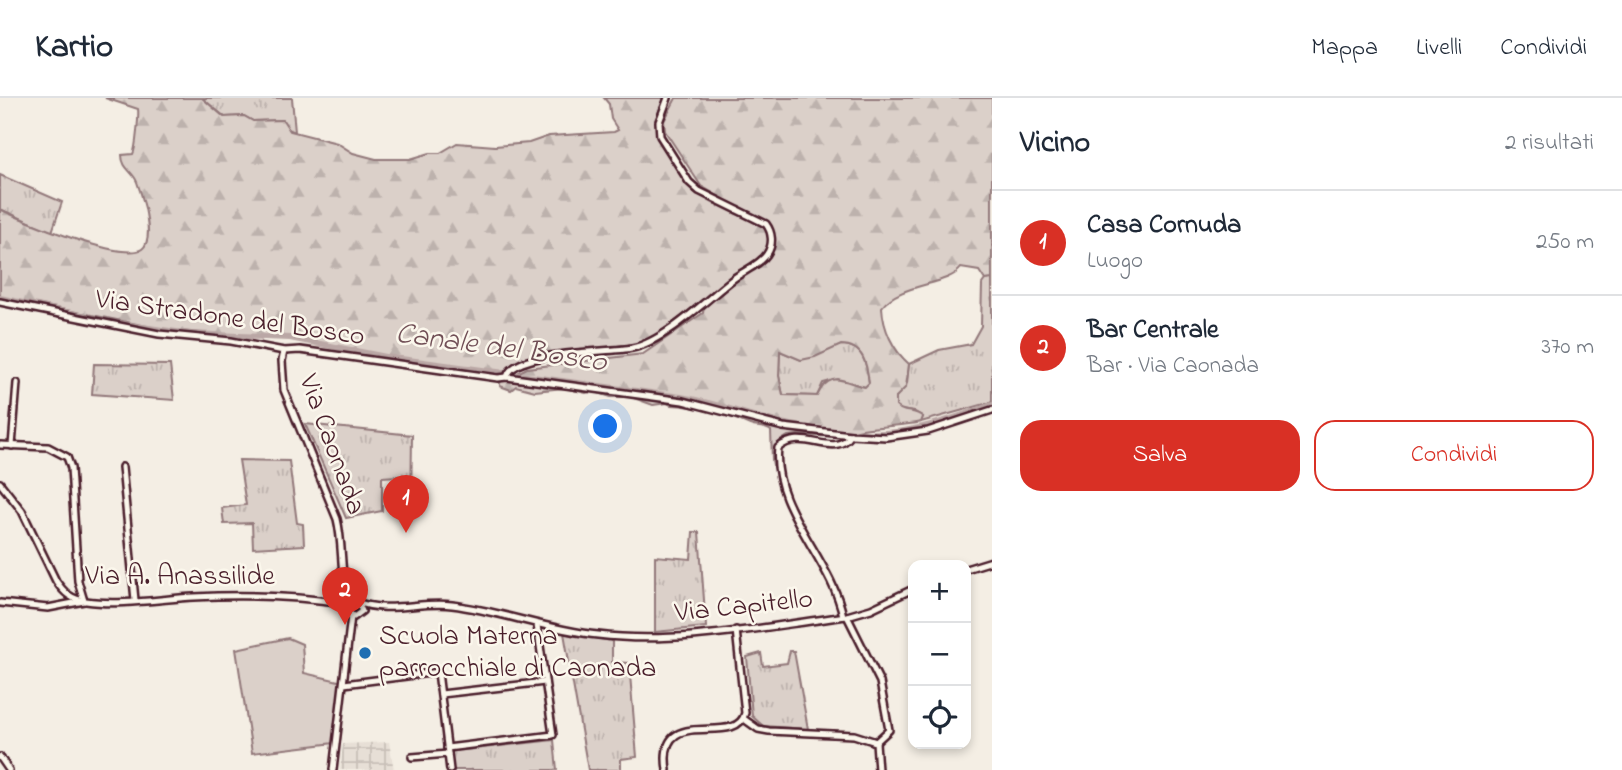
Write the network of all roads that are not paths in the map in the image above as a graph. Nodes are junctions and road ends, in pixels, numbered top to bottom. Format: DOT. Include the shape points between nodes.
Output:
graph roads {
  1 [pos="668,98"];
  2 [pos="0,302"];
  3 [pos="284,351"];
  4 [pos="507,375"];
  5 [pos="17,383"];
  6 [pos="992,410"];
  7 [pos="851,435"];
  8 [pos="0,445"];
  9 [pos="12,446"];
  10 [pos="122,467"];
  11 [pos="0,482"];
  12 [pos="992,561"];
  13 [pos="971,567"];
  14 [pos="908,591"];
  15 [pos="135,600"];
  16 [pos="84,601"];
  17 [pos="342,602"];
  18 [pos="0,603"];
  19 [pos="353,603"];
  20 [pos="357,613"];
  21 [pos="845,616"];
  22 [pos="537,625"];
  23 [pos="737,630"];
  24 [pos="545,682"];
  25 [pos="344,684"];
  26 [pos="441,694"];
  27 [pos="744,719"];
  28 [pos="876,742"];
  29 [pos="448,751"];
  30 [pos="0,757"];
  31 [pos="412,757"];
  32 [pos="9,770"];
  33 [pos="333,770"];
  34 [pos="450,770"];
  35 [pos="667,770"];
  36 [pos="878,770"];
  1 -- 4 [label="street" via="659,122 660,136 689,182 766,224 771,233 768,252 649,342 527,362"];
  2 -- 3 [label="street, Via Stradone del Bosco" via="150,333"];
  3 -- 4 [label="street, Via Stradone del Bosco" via="498,378"];
  3 -- 19 [label="street, Via Caonada" via="284,390 337,519 346,595"];
  4 -- 7 [label="street, Via Stradone del Bosco" via="683,401 783,427"];
  5 -- 9 [label="street"];
  6 -- 7 [label="street, Via Stradone del Bosco" via="928,431 886,437"];
  7 -- 21 [label="street" via="842,444 801,439 784,443 778,448 777,461 804,534"];
  8 -- 9 [label="street"];
  9 -- 16 [label="street" via="48,447 69,462 78,581"];
  10 -- 15 [label="street"];
  11 -- 16 [label="street, Via A. Anassilide" via="22,511 56,581 68,595"];
  12 -- 13 [label="street"];
  14 -- 21 [label="street, Via Capitello"];
  15 -- 16 [label="street, Via A. Anassilide"];
  15 -- 17 [label="street, Via A. Anassilide" via="217,596"];
  16 -- 18 [label="street" via="48,608"];
  17 -- 19 [label="street, Via A. Anassilide"];
  17 -- 20 [label="street"];
  19 -- 20 [label="street, Via Caonada"];
  19 -- 20 [label="street, Via Caonada" via="362,608"];
  20 -- 22 [label="street, Via Capitello" via="437,603"];
  20 -- 25 [label="street, Via Caonada" via="351,625"];
  21 -- 23 [label="street, Via Capitello"];
  21 -- 28 [label="street" via="880,682 889,730"];
  22 -- 23 [label="street, Via Capitello" via="628,637"];
  22 -- 24 [label="street"];
  23 -- 27 [label="street"];
  24 -- 26 [label="street"];
  24 -- 29 [label="street" via="553,735"];
  25 -- 26 [label="street" via="438,673"];
  25 -- 33 [label="street, Via Caonada"];
  26 -- 29 [label="street"];
  27 -- 28 [label="street" via="769,731 854,735"];
  27 -- 35 [label="street" via="735,725 675,734 666,744"];
  28 -- 36 [label="street"];
  29 -- 31 [label="street"];
  29 -- 34 [label="street"];
  30 -- 32 [label="street"];
}
